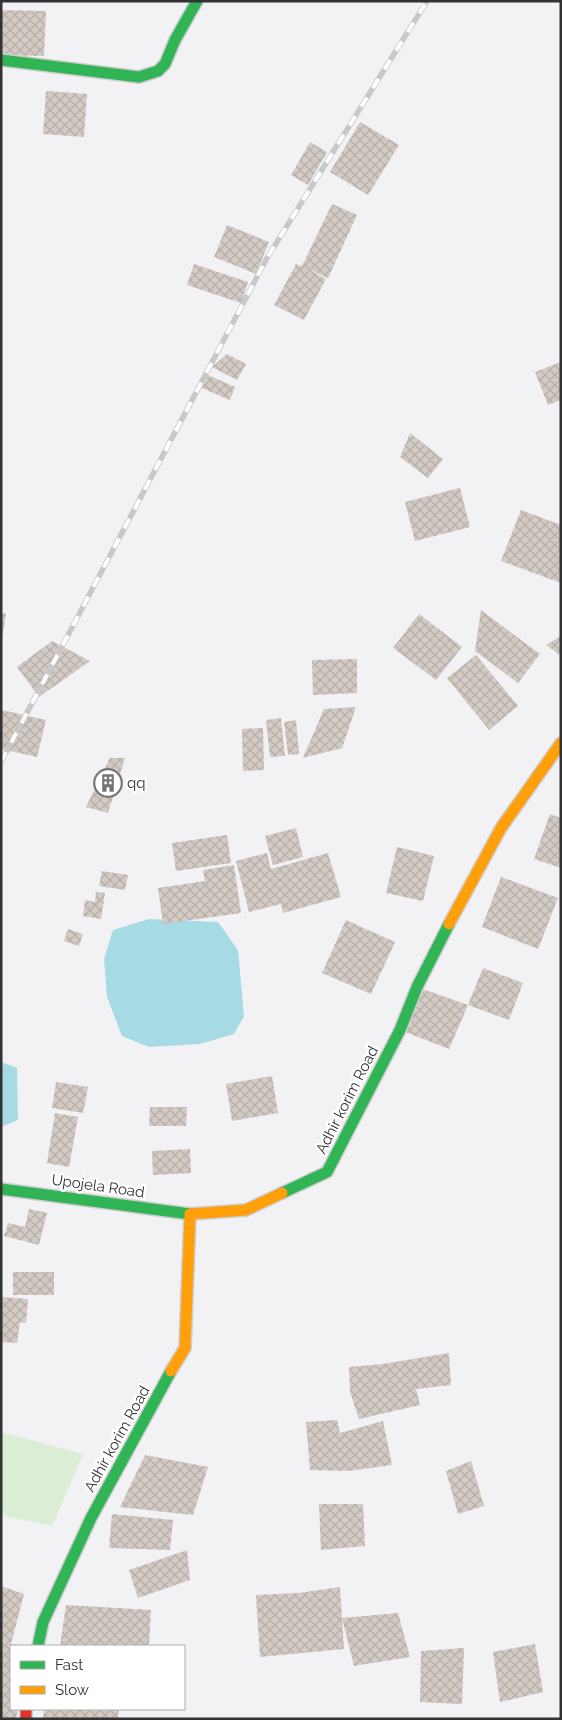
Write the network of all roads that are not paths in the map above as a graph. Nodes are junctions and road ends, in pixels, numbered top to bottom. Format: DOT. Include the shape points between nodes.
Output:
graph roads {
  1 [pos="196,2"];
  2 [pos="1,60"];
  3 [pos="561,743"];
  4 [pos="1,1189"];
  5 [pos="190,1214"];
  6 [pos="38,1645"];
  1 -- 2 [label="main road" via="165,64 158,71 139,77"];
  3 -- 5 [label="main road, Adhir korim Road" via="501,828 429,962 400,1030 327,1172 246,1210"];
  4 -- 5 [label="main road, Upojela Road"];
  5 -- 6 [label="main road, Adhir korim Road" via="185,1348 91,1518 43,1622"];
}
